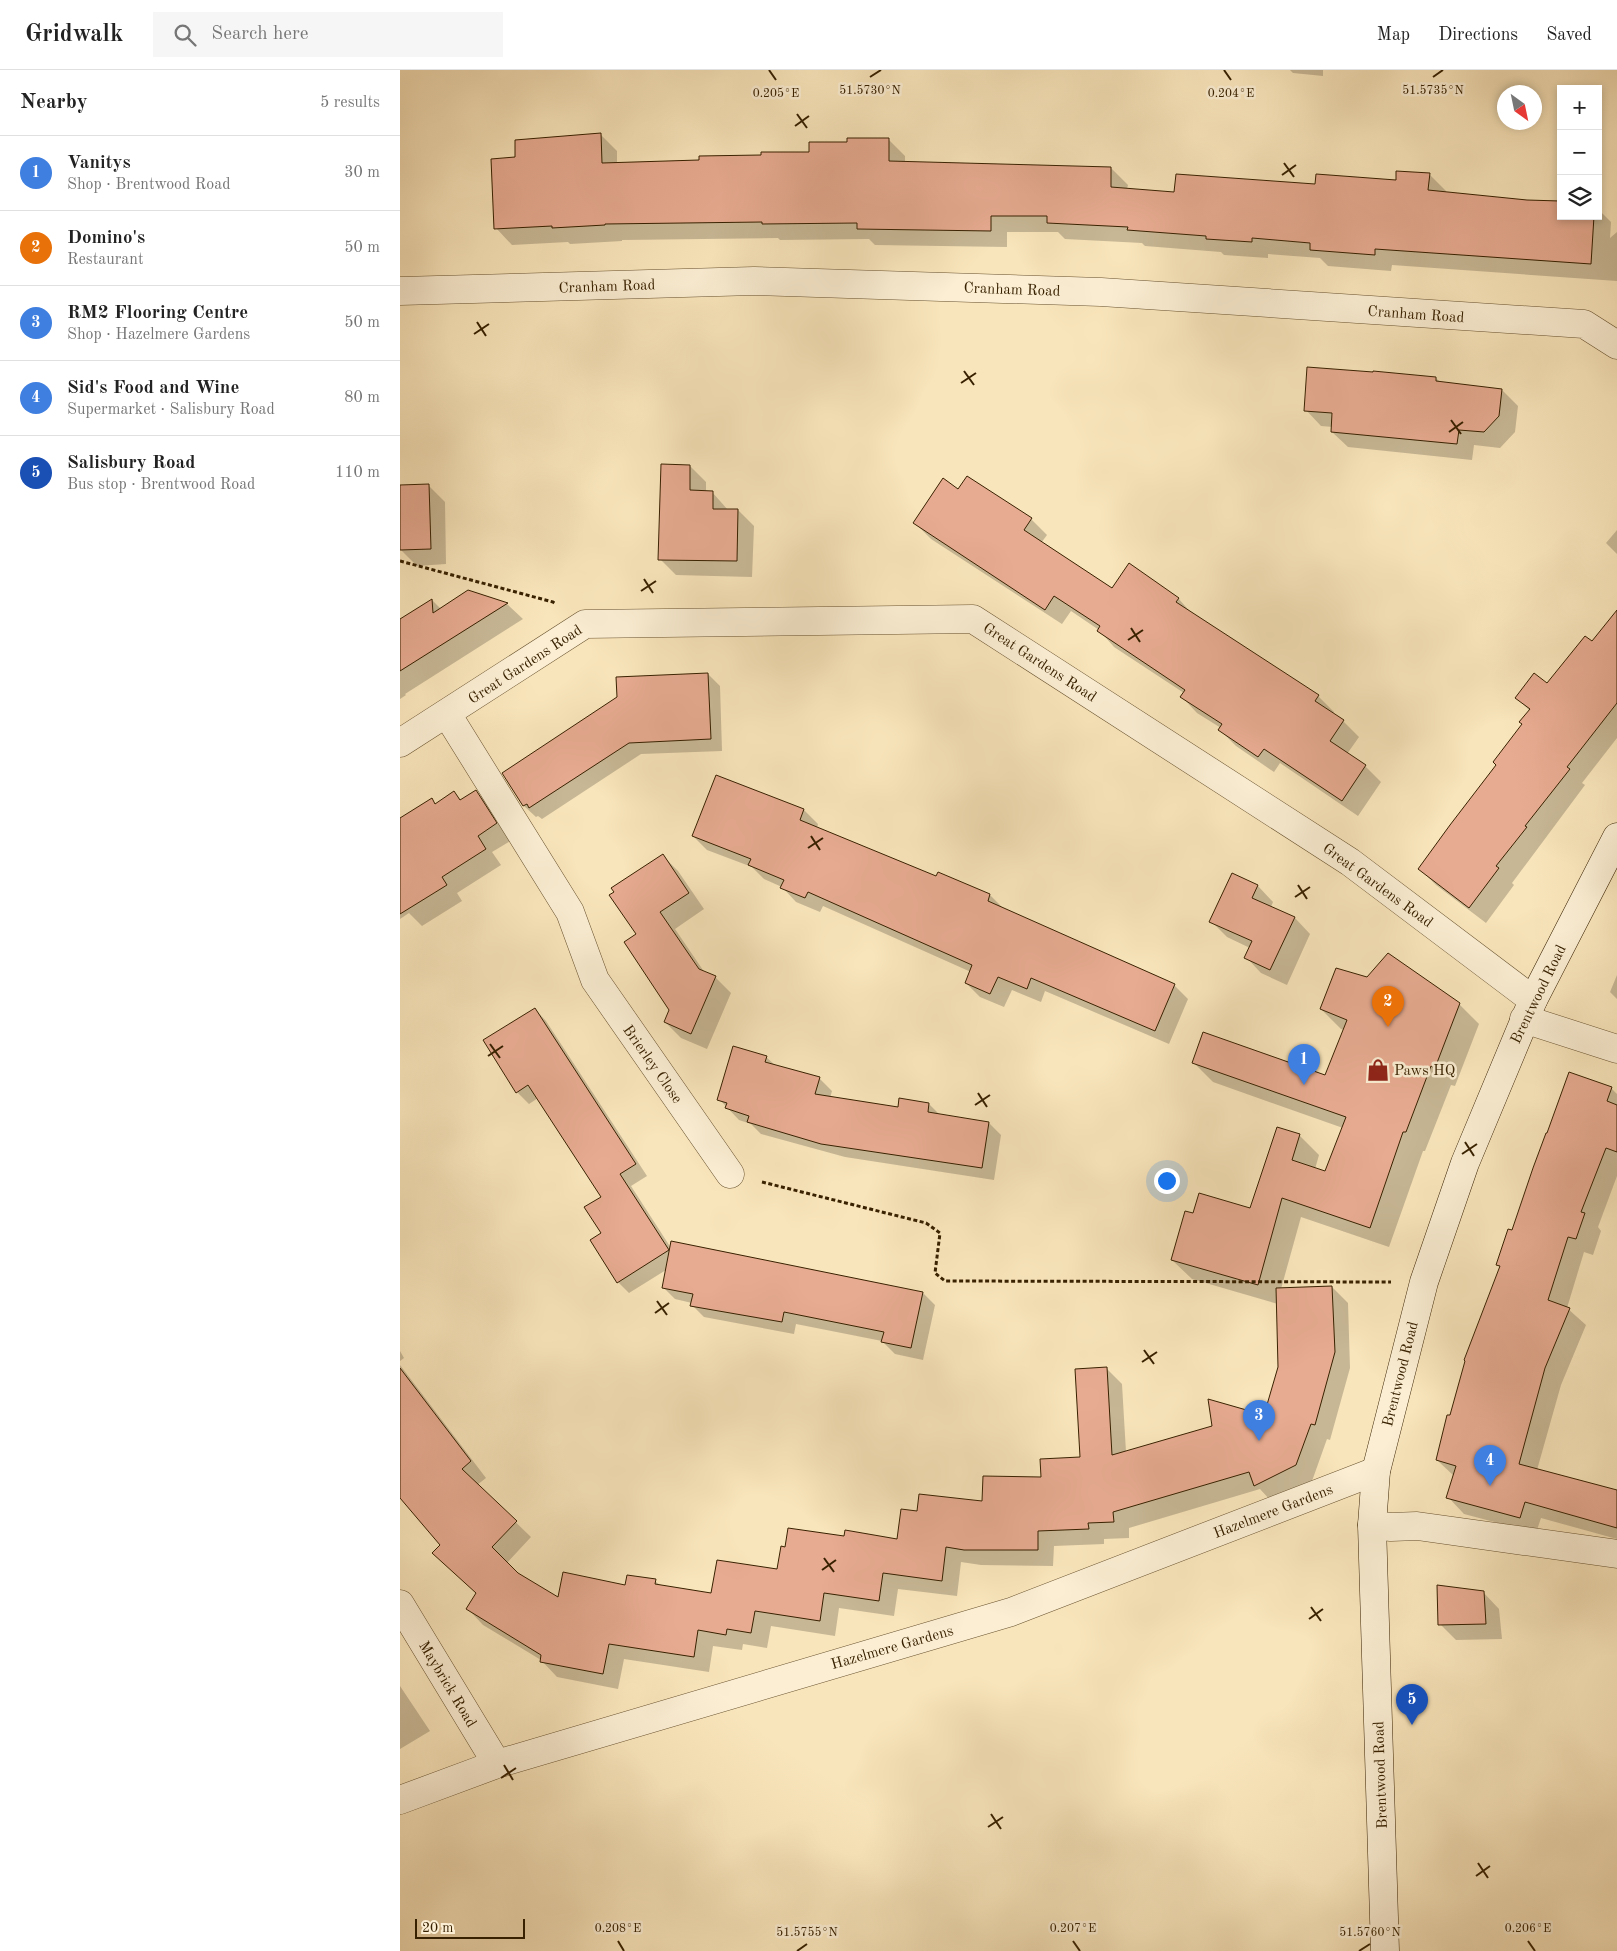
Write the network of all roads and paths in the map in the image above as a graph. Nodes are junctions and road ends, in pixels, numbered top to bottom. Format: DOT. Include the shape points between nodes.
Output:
graph roads {
  1 [pos="400,291"];
  2 [pos="1617,345"];
  3 [pos="400,561"];
  4 [pos="585,624"];
  5 [pos="447,714"];
  6 [pos="400,743"];
  7 [pos="1617,837"];
  8 [pos="1529,1010"];
  9 [pos="1617,1049"];
  10 [pos="730,1174"];
  11 [pos="1424,1282"];
  12 [pos="1376,1471"];
  13 [pos="1372,1525"];
  14 [pos="1617,1554"];
  15 [pos="400,1604"];
  16 [pos="496,1764"];
  17 [pos="400,1800"];
  18 [pos="1385,1951"];
  1 -- 2 [label="street, Cranham Road" via="754,282 1101,292 1584,324"];
  3 -- 4 [label="path" via="553,602"];
  4 -- 5 [label="street, Great Gardens Road"];
  4 -- 8 [label="street, Great Gardens Road" via="973,619 1350,862"];
  5 -- 6 [label="street, Great Gardens Road"];
  5 -- 10 [label="street, Brierley Close" via="570,912 595,980"];
  7 -- 8 [label="street, Brentwood Road"];
  8 -- 9 [label="street, Great Gardens Road"];
  8 -- 11 [label="street, Brentwood Road" via="1465,1163"];
  10 -- 11 [label="path" via="926,1224 940,1233 935,1273 945,1281"];
  11 -- 12 [label="street, Brentwood Road"];
  12 -- 13 [label="street, Brentwood Road"];
  12 -- 16 [label="street, Hazelmere Gardens" via="1011,1612"];
  13 -- 14 [label="street" via="1391,1528 1417,1526"];
  13 -- 18 [label="street, Brentwood Road"];
  15 -- 16 [label="street, Maybrick Road"];
  16 -- 17 [label="street, Hazelmere Gardens"];
}
